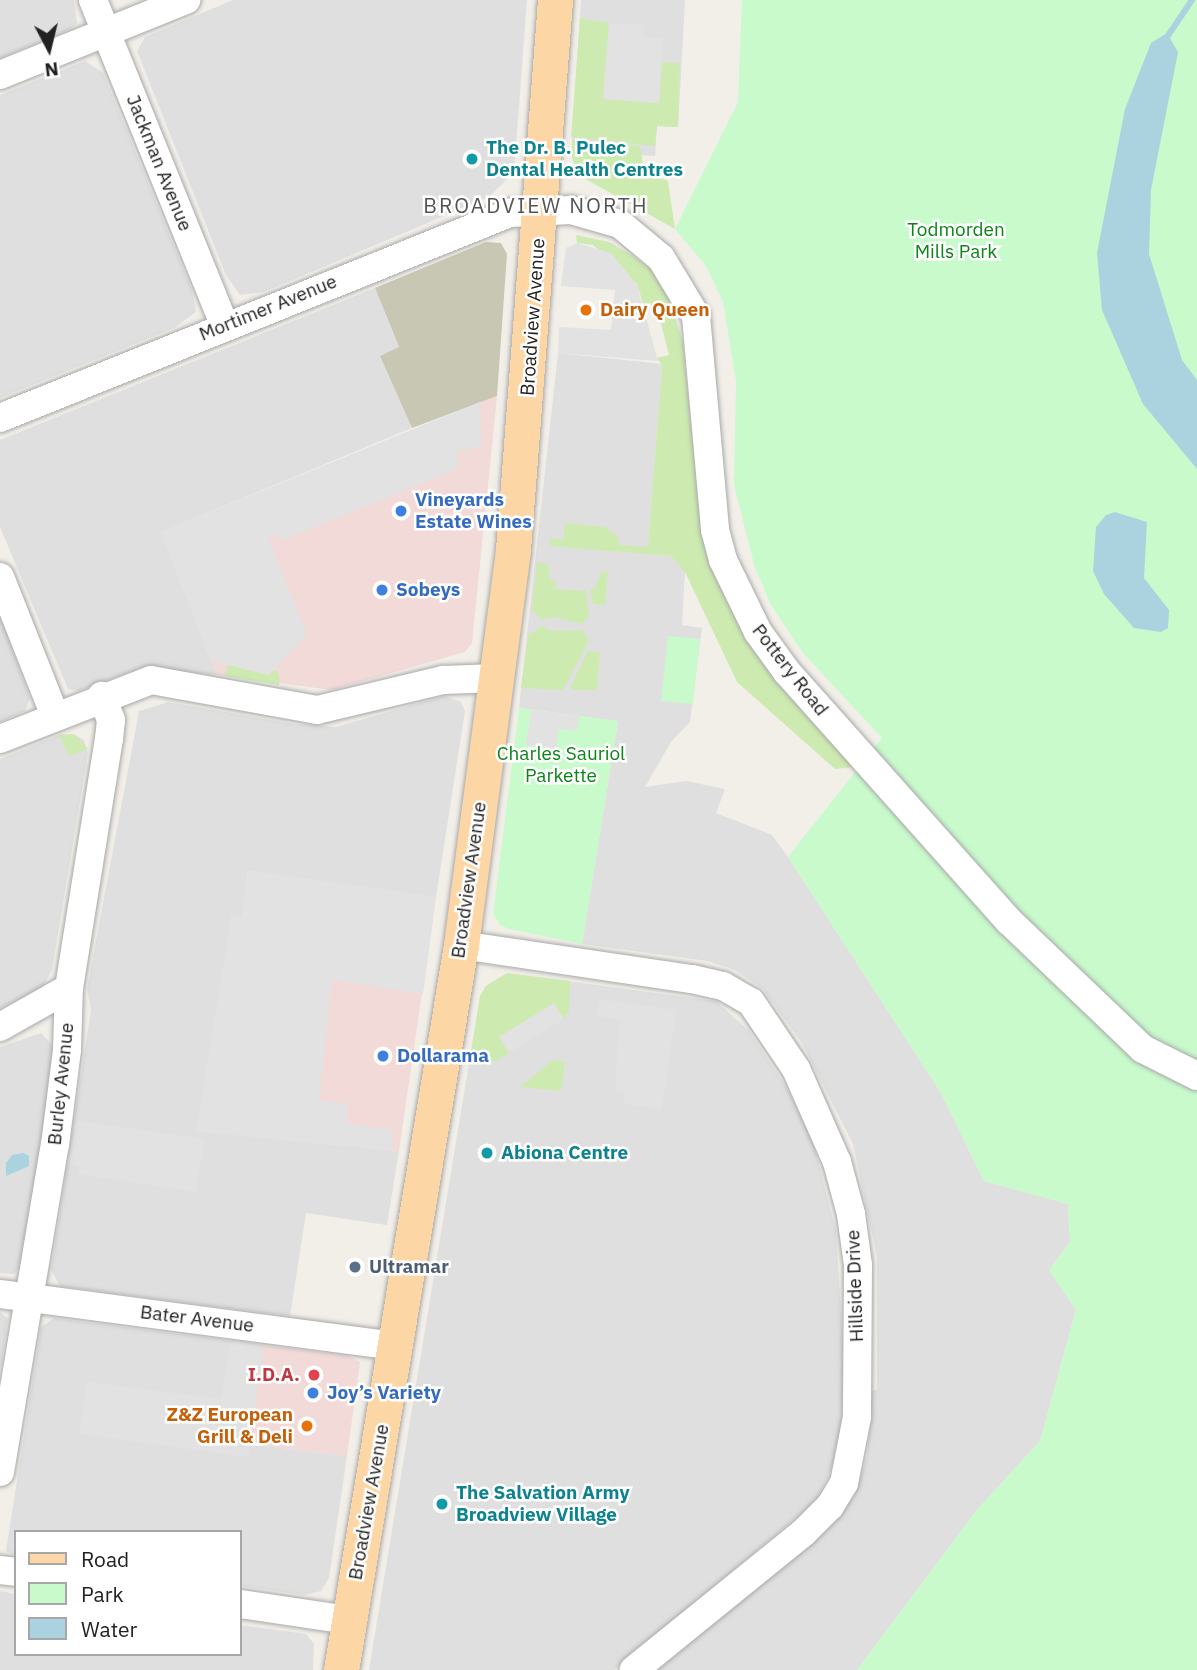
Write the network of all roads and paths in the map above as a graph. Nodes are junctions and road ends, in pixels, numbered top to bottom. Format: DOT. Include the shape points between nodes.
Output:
graph roads {
  1 [pos="93,0"];
  2 [pos="186,0"];
  3 [pos="555,0"];
  4 [pos="106,32"];
  5 [pos="0,75"];
  6 [pos="540,212"];
  7 [pos="225,326"];
  8 [pos="0,418"];
  9 [pos="0,577"];
  10 [pos="496,678"];
  11 [pos="102,696"];
  12 [pos="55,716"];
  13 [pos="0,739"];
  14 [pos="461,945"];
  15 [pos="69,988"];
  16 [pos="0,1027"];
  17 [pos="1197,1076"];
  18 [pos="0,1294"];
  19 [pos="28,1298"];
  20 [pos="394,1346"];
  21 [pos="0,1472"];
  22 [pos="242,1604"];
  23 [pos="349,1620"];
  24 [pos="341,1670"];
  25 [pos="634,1670"];
  1 -- 4 [label="street, Jackman Avenue"];
  2 -- 4 [label="street"];
  3 -- 6 [label="main road, Broadview Avenue"];
  4 -- 5 [label="street"];
  4 -- 7 [label="street, Jackman Avenue"];
  6 -- 7 [label="street, Mortimer Avenue" via="498,218"];
  6 -- 10 [label="main road, Broadview Avenue" via="520,480"];
  6 -- 17 [label="street, Pottery Road" via="571,210 620,224 661,258 686,294 696,316 703,357 706,461 723,560 758,632 787,672 1009,921 1133,1041 1155,1058"];
  7 -- 8 [label="street, Mortimer Avenue"];
  9 -- 12 [label="street"];
  10 -- 11 [label="street" via="451,678 317,710 151,680"];
  10 -- 14 [label="main road, Broadview Avenue"];
  11 -- 12 [label="street"];
  11 -- 15 [label="street, Burley Avenue" via="111,720 109,739"];
  12 -- 13 [label="street"];
  14 -- 20 [label="main road, Broadview Avenue"];
  14 -- 25 [label="street, Hillside Drive" via="692,979 723,986 751,1002 796,1069 837,1162 851,1214 858,1265 857,1417 844,1483 830,1506 803,1533"];
  15 -- 16 [label="street"];
  15 -- 19 [label="street, Burley Avenue" via="67,1050 55,1145"];
  18 -- 19 [label="street, Bater Avenue"];
  19 -- 20 [label="street, Bater Avenue"];
  19 -- 21 [label="street, Burley Avenue"];
  20 -- 23 [label="main road, Broadview Avenue"];
  22 -- 23 [label="street"];
  23 -- 24 [label="main road, Broadview Avenue"];
}
